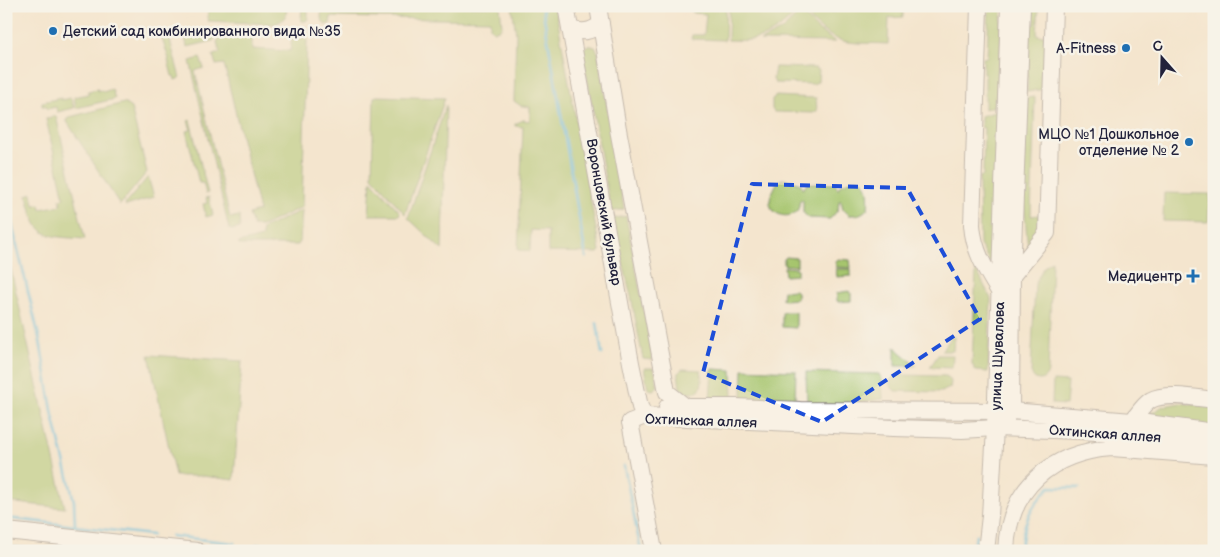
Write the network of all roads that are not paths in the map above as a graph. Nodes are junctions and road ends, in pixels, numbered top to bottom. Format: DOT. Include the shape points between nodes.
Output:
graph roads {
  1 [pos="566,6"];
  2 [pos="598,6"];
  3 [pos="978,6"];
  4 [pos="1009,6"];
  5 [pos="1022,6"];
  6 [pos="1054,6"];
  7 [pos="600,24"];
  8 [pos="570,29"];
  9 [pos="604,42"];
  10 [pos="574,49"];
  11 [pos="1012,276"];
  12 [pos="1000,292"];
  13 [pos="666,392"];
  14 [pos="1214,400"];
  15 [pos="686,407"];
  16 [pos="638,411"];
  17 [pos="1003,411"];
  18 [pos="1132,421"];
  19 [pos="995,428"];
  20 [pos="1214,432"];
  21 [pos="1214,444"];
  22 [pos="1214,456"];
  23 [pos="6,531"];
  24 [pos="197,551"];
  25 [pos="654,551"];
  26 [pos="986,551"];
  27 [pos="1006,551"];
  1 -- 8 [label="street, Воронцовский бульвар"];
  2 -- 7 [label="street, Воронцовский бульвар"];
  3 -- 12 [label="street" via="973,242"];
  4 -- 12 [label="street, улица Шувалова"];
  5 -- 11 [label="street, улица Шувалова"];
  6 -- 11 [label="street" via="1047,233"];
  7 -- 8 [label="street" via="592,30 580,32"];
  7 -- 9 [label="street, Воронцовский бульвар"];
  8 -- 10 [label="street, Воронцовский бульвар"];
  9 -- 10 [label="street" via="593,40"];
  9 -- 13 [label="street, Воронцовский бульвар"];
  10 -- 16 [label="street, Воронцовский бульвар"];
  11 -- 17 [label="street, улица Шувалова"];
  12 -- 17 [label="street, улица Шувалова"];
  13 -- 15 [label="street"];
  13 -- 16 [label="street" via="656,403 649,405 643,402"];
  14 -- 18 [label="street" via="1170,396 1152,399"];
  15 -- 16 [label="street, Охтинская аллея"];
  15 -- 17 [label="street, Охтинская аллея"];
  16 -- 19 [label="street, Охтинская аллея" via="894,428"];
  16 -- 25 [label="street, Воронцовский бульвар"];
  17 -- 18 [label="street, Охтинская аллея"];
  17 -- 19 [label="street, улица Шувалова"];
  18 -- 20 [label="street, Охтинская аллея"];
  19 -- 21 [label="street, Охтинская аллея" via="1128,434"];
  19 -- 26 [label="street, улица Шувалова"];
  22 -- 27 [label="street" via="1112,448 1077,454 1059,462 1040,475 1018,502 1008,527"];
  23 -- 24 [label="street"];
}
